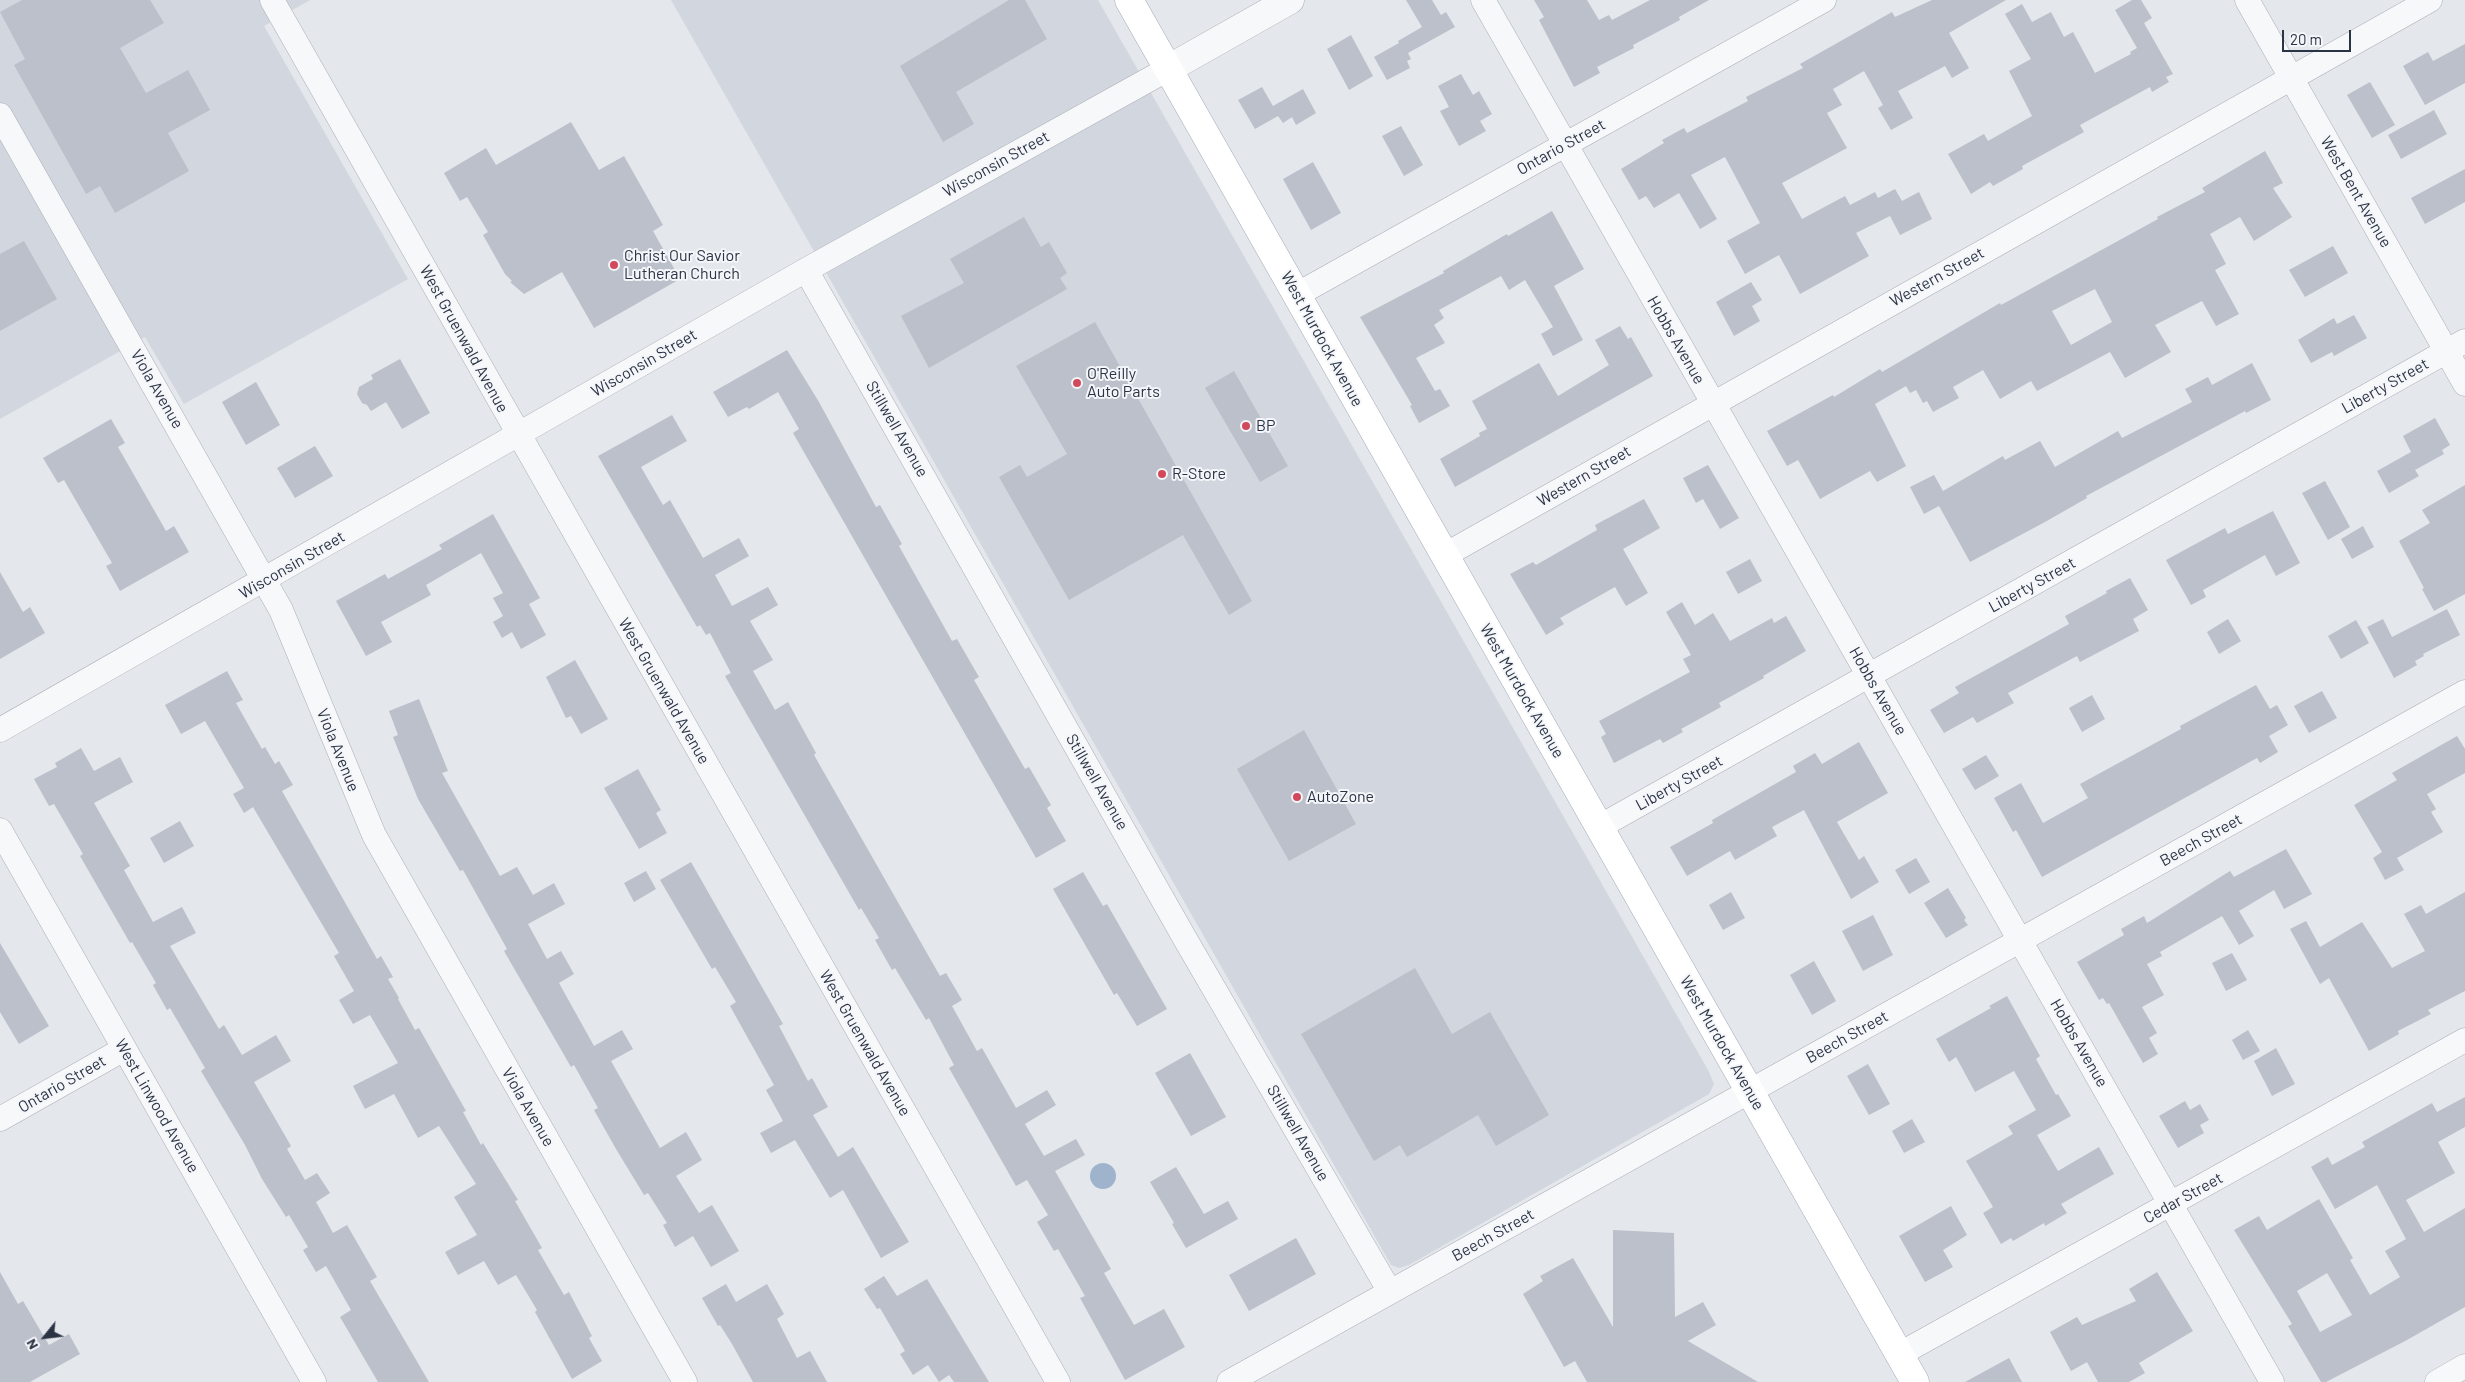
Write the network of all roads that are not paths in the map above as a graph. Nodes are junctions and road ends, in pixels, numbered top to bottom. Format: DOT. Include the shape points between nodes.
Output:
graph roads {
  1 [pos="272,0"];
  2 [pos="1128,0"];
  3 [pos="1290,0"];
  4 [pos="1483,0"];
  5 [pos="1824,0"];
  6 [pos="2247,0"];
  7 [pos="2430,0"];
  8 [pos="1168,69"];
  9 [pos="2291,77"];
  10 [pos="0,115"];
  11 [pos="1564,145"];
  12 [pos="806,270"];
  13 [pos="1298,294"];
  14 [pos="2456,346"];
  15 [pos="2465,384"];
  16 [pos="1712,403"];
  17 [pos="518,436"];
  18 [pos="1445,555"];
  19 [pos="265,580"];
  20 [pos="1870,676"];
  21 [pos="2465,692"];
  22 [pos="0,730"];
  23 [pos="1599,827"];
  24 [pos="0,830"];
  25 [pos="2021,941"];
  26 [pos="2465,1040"];
  27 [pos="124,1048"];
  28 [pos="1749,1091"];
  29 [pos="0,1119"];
  30 [pos="2171,1205"];
  31 [pos="1390,1292"];
  32 [pos="1900,1354"];
  33 [pos="2465,1366"];
  34 [pos="314,1382"];
  35 [pos="685,1382"];
  36 [pos="1058,1382"];
  37 [pos="1229,1382"];
  38 [pos="1915,1382"];
  39 [pos="2272,1382"];
  40 [pos="2437,1382"];
  1 -- 17 [label="street, West Gruenwald Avenue"];
  2 -- 8 [label="main road, West Murdock Avenue"];
  3 -- 8 [label="street, Wisconsin Street"];
  4 -- 11 [label="street, Hobbs Avenue"];
  5 -- 11 [label="street, Ontario Street"];
  6 -- 9 [label="street, West Bent Avenue"];
  7 -- 9 [label="street, Western Street"];
  8 -- 12 [label="street, Wisconsin Street"];
  8 -- 13 [label="main road, West Murdock Avenue"];
  9 -- 14 [label="street, West Bent Avenue"];
  9 -- 16 [label="street, Western Street"];
  10 -- 19 [label="street, Viola Avenue"];
  11 -- 13 [label="street, Ontario Street"];
  11 -- 16 [label="street, Hobbs Avenue"];
  12 -- 17 [label="street, Wisconsin Street"];
  12 -- 31 [label="street, Stillwell Avenue"];
  13 -- 18 [label="main road, West Murdock Avenue"];
  14 -- 15 [label="street, West Bent Avenue"];
  14 -- 20 [label="street, Liberty Street"];
  16 -- 18 [label="street, Western Street"];
  16 -- 20 [label="street, Hobbs Avenue"];
  17 -- 19 [label="street, Wisconsin Street"];
  17 -- 36 [label="street, West Gruenwald Avenue"];
  18 -- 23 [label="main road, West Murdock Avenue"];
  19 -- 22 [label="street, Wisconsin Street"];
  19 -- 35 [label="street, Viola Avenue" via="281,610 374,835"];
  20 -- 23 [label="street, Liberty Street"];
  20 -- 25 [label="street, Hobbs Avenue"];
  21 -- 25 [label="street, Beech Street"];
  23 -- 28 [label="main road, West Murdock Avenue"];
  24 -- 27 [label="street, West Linwood Avenue"];
  25 -- 28 [label="street, Beech Street"];
  25 -- 30 [label="street, Hobbs Avenue"];
  26 -- 30 [label="street, Cedar Street"];
  27 -- 29 [label="street, Ontario Street"];
  27 -- 34 [label="street, West Linwood Avenue"];
  28 -- 31 [label="street, Beech Street"];
  28 -- 32 [label="main road, West Murdock Avenue"];
  30 -- 32 [label="street, Cedar Street"];
  30 -- 39 [label="street, Hobbs Avenue"];
  31 -- 37 [label="street, Beech Street"];
  32 -- 38 [label="main road, West Murdock Avenue"];
  33 -- 40 [label="street"];
}
